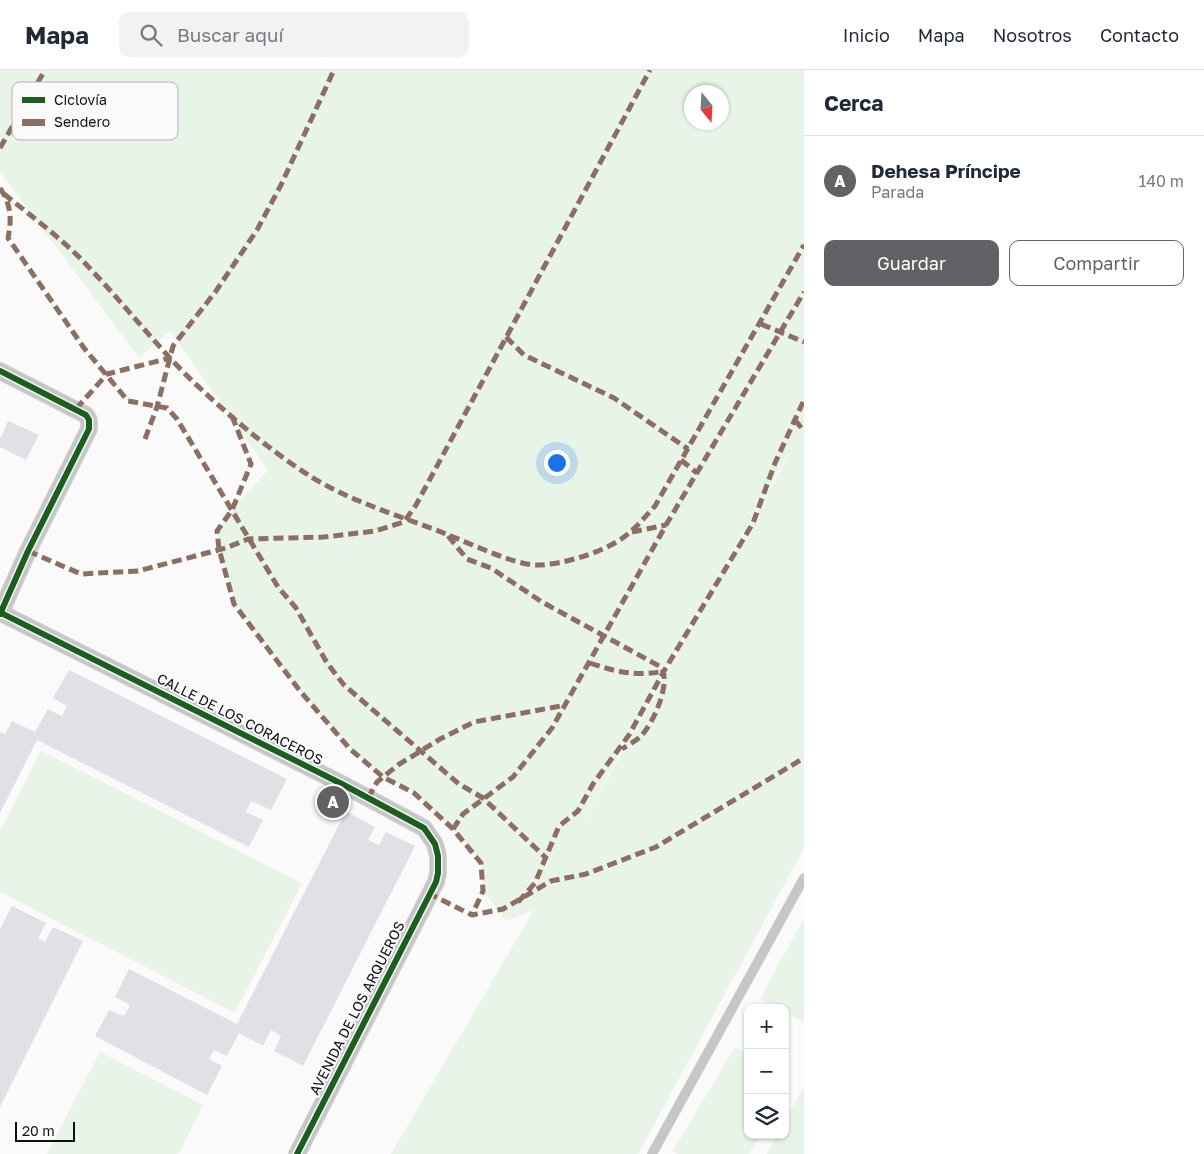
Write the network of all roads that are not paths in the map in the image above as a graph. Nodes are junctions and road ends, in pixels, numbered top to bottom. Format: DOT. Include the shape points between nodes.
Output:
graph roads {
  1 [pos="0,370"];
  2 [pos="0,614"];
  3 [pos="438,873"];
  4 [pos="804,878"];
  5 [pos="296,1154"];
  6 [pos="652,1154"];
  1 -- 2 [label="street" via="86,415 89,429"];
  2 -- 3 [label="street, CALLE DE LOS CORACEROS" via="424,828 435,844"];
  3 -- 5 [label="street, AVENIDA DE LOS ARQUEROS"];
  4 -- 6 [label="lane"];
}
